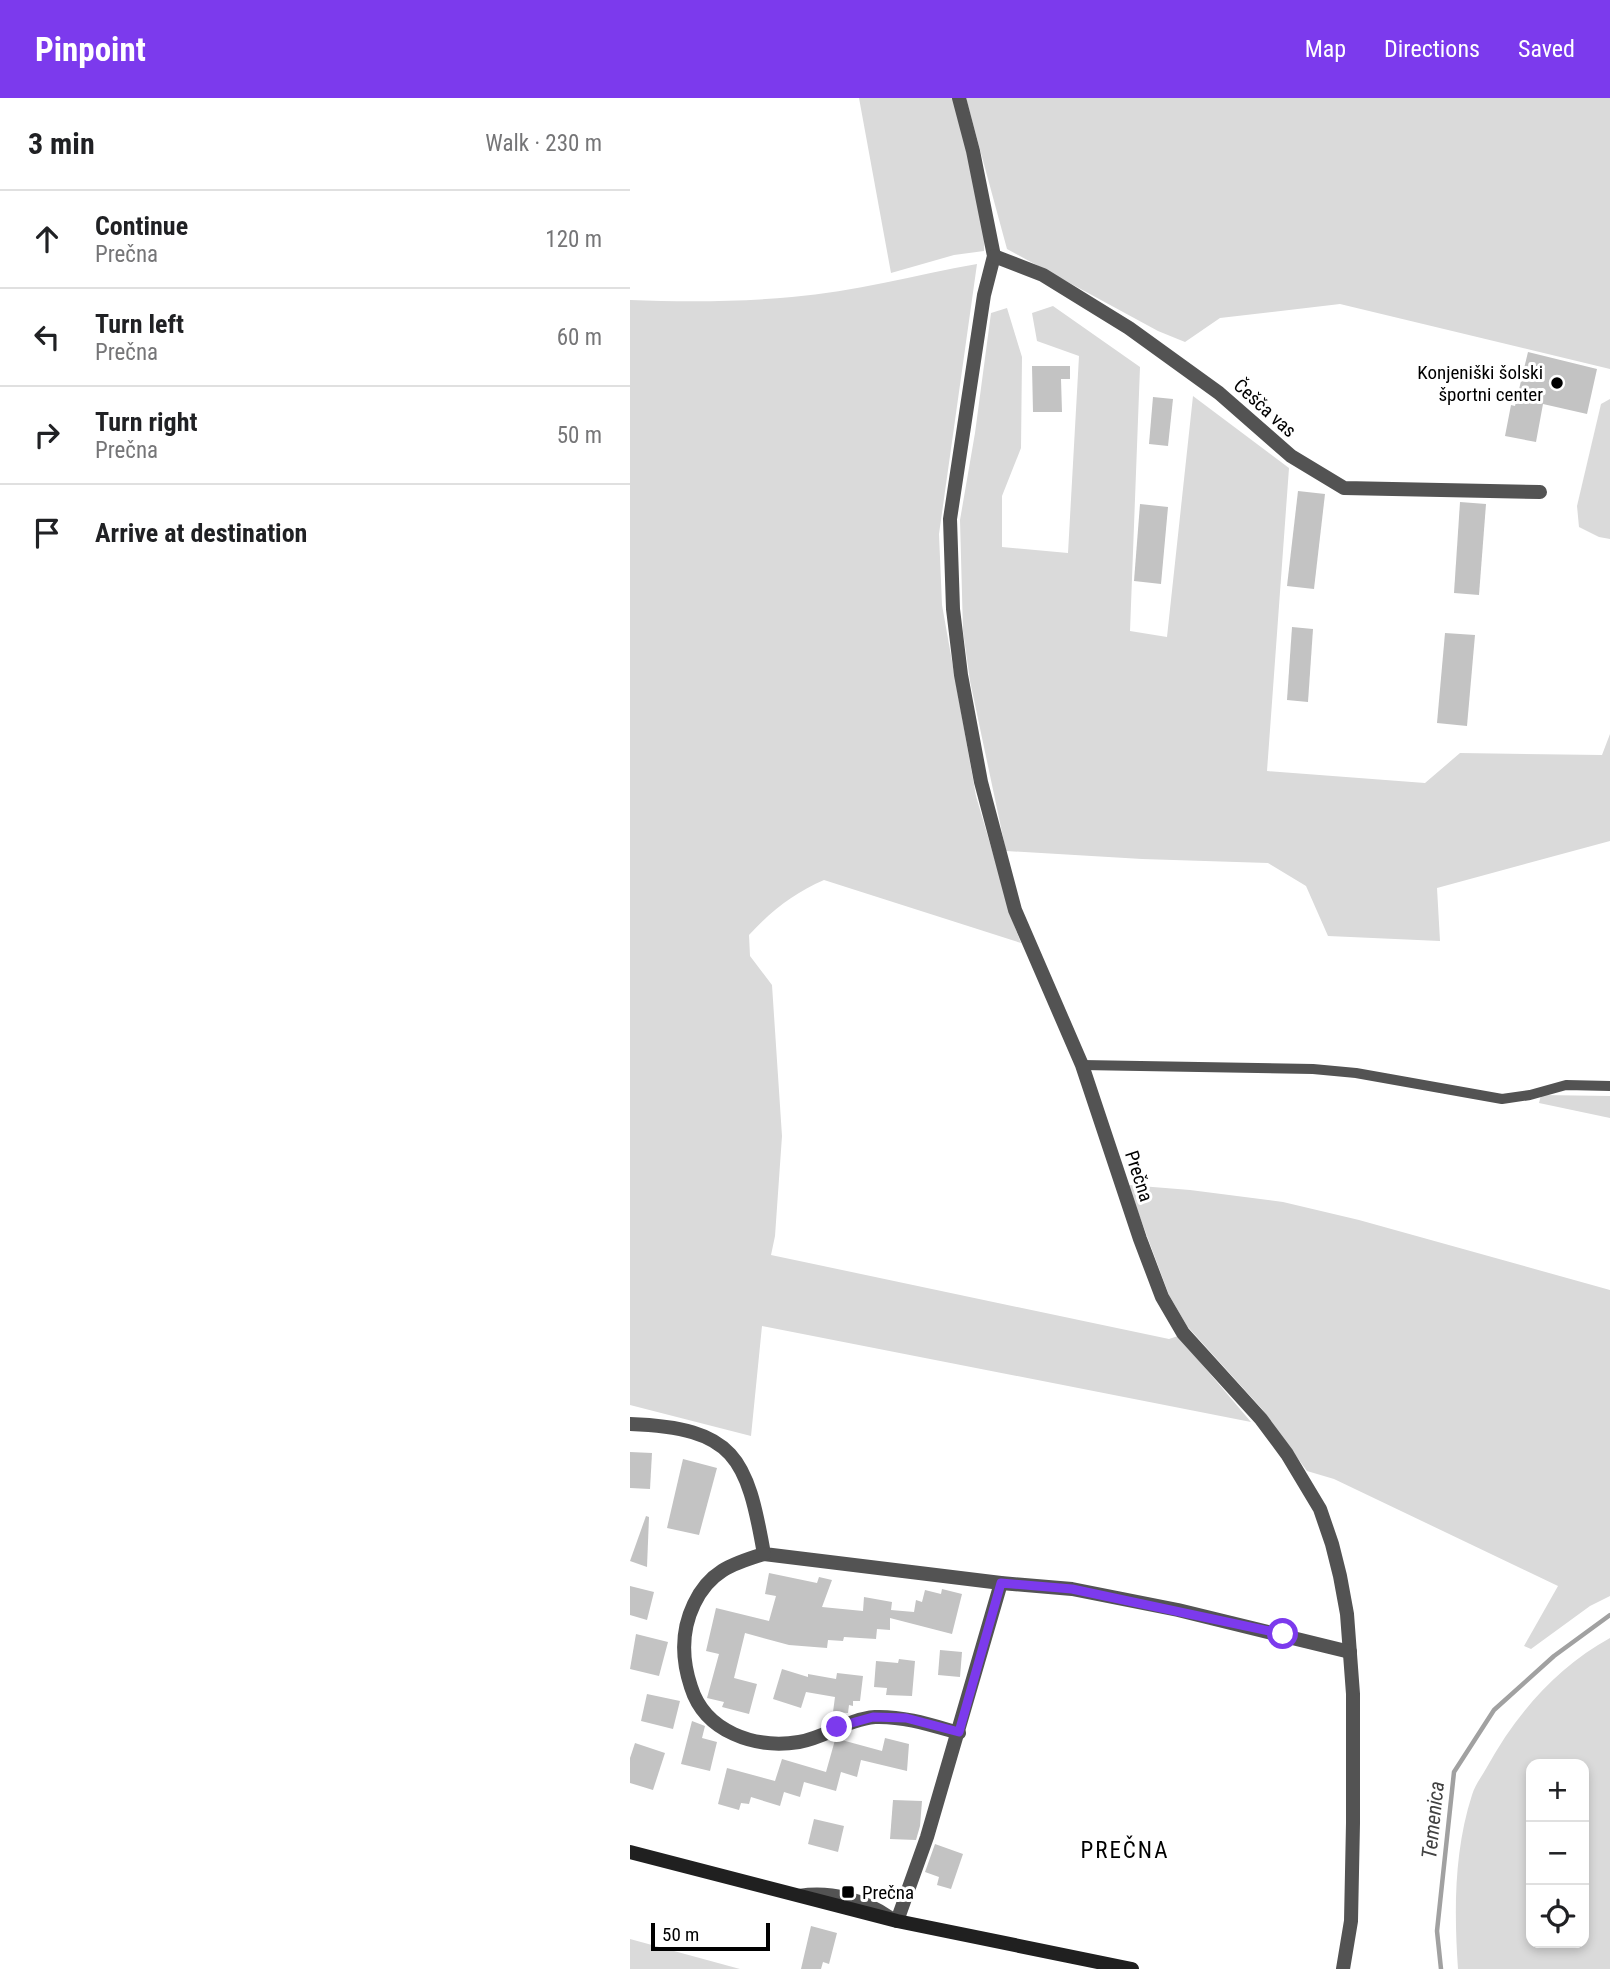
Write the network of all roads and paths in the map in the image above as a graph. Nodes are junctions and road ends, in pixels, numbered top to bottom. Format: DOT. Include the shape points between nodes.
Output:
graph roads {
  1 [pos="959,98"];
  2 [pos="994,256"];
  3 [pos="1540,492"];
  4 [pos="1082,1065"];
  5 [pos="1610,1086"];
  6 [pos="630,1424"];
  7 [pos="764,1554"];
  8 [pos="1001,1583"];
  9 [pos="1350,1652"];
  10 [pos="959,1732"];
  11 [pos="630,1852"];
  12 [pos="897,1921"];
  13 [pos="1132,1969"];
  14 [pos="1343,1969"];
  1 -- 2 [label="street"];
  2 -- 3 [label="street, Češča vas" via="1043,275 1129,328 1219,393 1291,456 1344,488"];
  2 -- 4 [label="street, Prečna" via="950,519 953,609 981,782 1015,911"];
  4 -- 5 [label="lane" via="1313,1069 1502,1099 1566,1085"];
  4 -- 9 [label="street, Prečna" via="1162,1297 1183,1333 1261,1419 1320,1509 1340,1576"];
  6 -- 7 [label="street" via="683,1429 707,1437 731,1453 749,1482"];
  7 -- 8 [label="street"];
  7 -- 10 [label="street" via="734,1563 712,1578 691,1609 684,1666 704,1715 746,1740 769,1744 802,1742 873,1717 906,1718"];
  8 -- 9 [label="street" via="1072,1589"];
  8 -- 10 [label="street"];
  9 -- 14 [label="street, Prečna" via="1353,1835 1351,1921"];
  10 -- 12 [label="street"];
  11 -- 12 [label="street"];
  12 -- 13 [label="street"];
}
